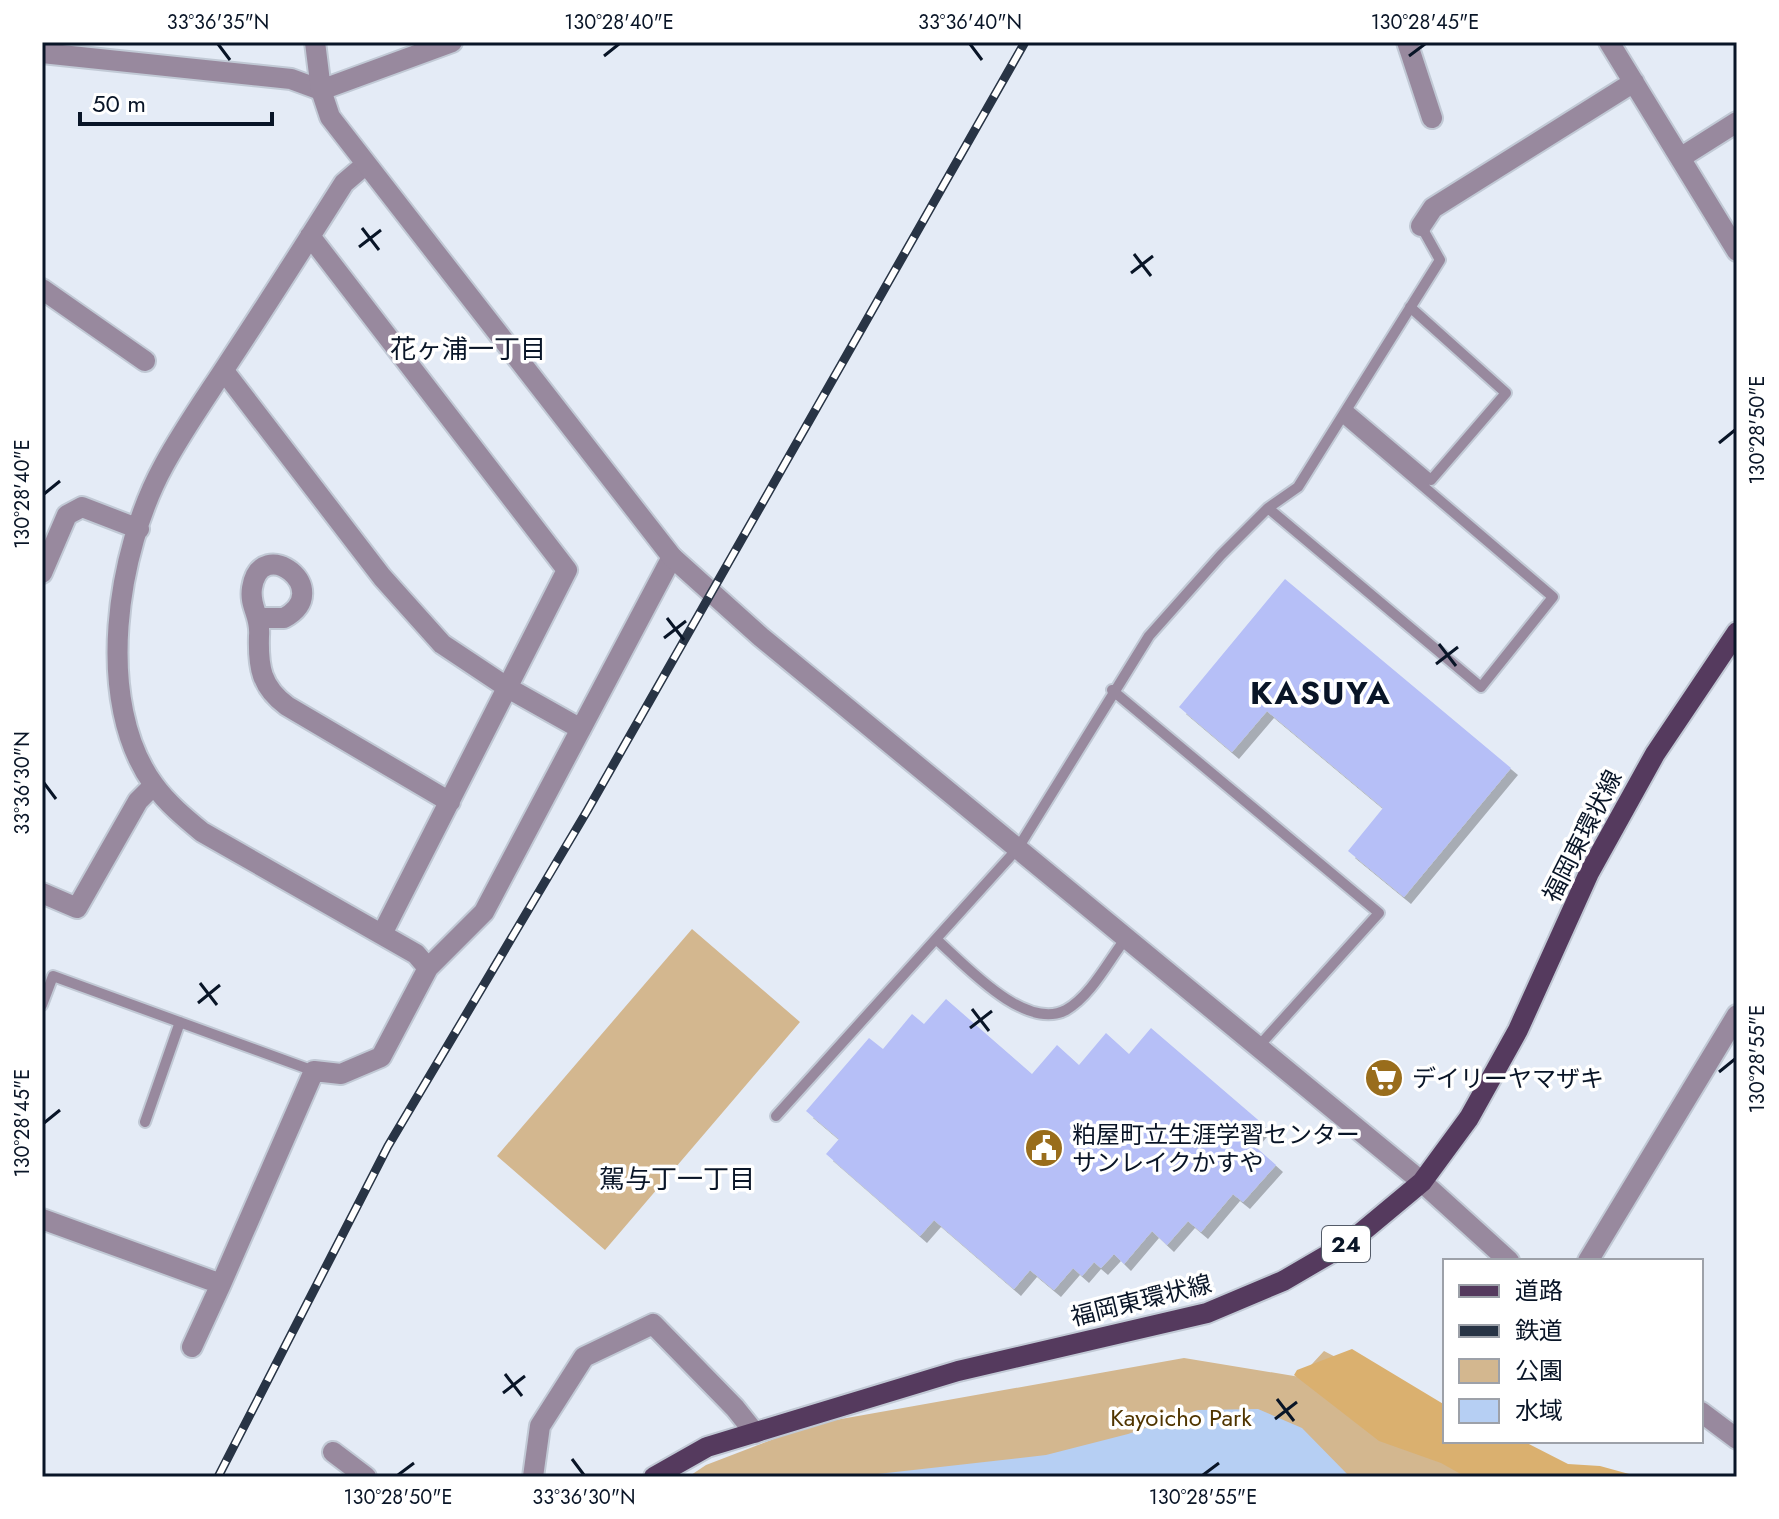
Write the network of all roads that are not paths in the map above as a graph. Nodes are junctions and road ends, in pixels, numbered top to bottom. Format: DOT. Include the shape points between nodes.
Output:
graph roads {
  1 [pos="315,42"];
  2 [pos="452,42"];
  3 [pos="1407,42"];
  4 [pos="1609,42"];
  5 [pos="42,53"];
  6 [pos="1634,82"];
  7 [pos="321,90"];
  8 [pos="1432,118"];
  9 [pos="1737,122"];
  10 [pos="1680,158"];
  11 [pos="365,165"];
  12 [pos="1421,226"];
  13 [pos="310,236"];
  14 [pos="1737,251"];
  15 [pos="42,289"];
  16 [pos="1410,307"];
  17 [pos="145,361"];
  18 [pos="224,371"];
  19 [pos="1345,413"];
  20 [pos="1268,508"];
  21 [pos="139,529"];
  22 [pos="672,557"];
  23 [pos="42,573"];
  24 [pos="260,618"];
  25 [pos="1737,632"];
  26 [pos="508,688"];
  27 [pos="1112,690"];
  28 [pos="581,729"];
  29 [pos="154,785"];
  30 [pos="450,802"];
  31 [pos="1018,848"];
  32 [pos="42,893"];
  33 [pos="382,934"];
  34 [pos="1126,938"];
  35 [pos="936,939"];
  36 [pos="428,968"];
  37 [pos="47,974"];
  38 [pos="42,1005"];
  39 [pos="1737,1015"];
  40 [pos="180,1022"];
  41 [pos="1258,1047"];
  42 [pos="314,1071"];
  43 [pos="776,1116"];
  44 [pos="145,1122"];
  45 [pos="1422,1182"];
  46 [pos="42,1219"];
  47 [pos="1507,1259"];
  48 [pos="1589,1259"];
  49 [pos="221,1284"];
  50 [pos="192,1347"];
  51 [pos="1703,1414"];
  52 [pos="755,1433"];
  53 [pos="1737,1439"];
  54 [pos="333,1452"];
  55 [pos="366,1477"];
  56 [pos="533,1477"];
  57 [pos="654,1477"];
  1 -- 7 [label="street"];
  2 -- 7 [label="street"];
  3 -- 8 [label="street"];
  4 -- 6 [label="street"];
  5 -- 7 [label="street" via="291,79"];
  6 -- 10 [label="street"];
  6 -- 12 [label="street" via="1433,208"];
  7 -- 11 [label="street" via="330,117"];
  9 -- 10 [label="street"];
  10 -- 14 [label="street"];
  11 -- 13 [label="street" via="344,183"];
  11 -- 22 [label="street"];
  12 -- 16 [label="lane" via="1440,260"];
  13 -- 18 [label="street"];
  13 -- 26 [label="street" via="567,570"];
  15 -- 17 [label="street"];
  16 -- 19 [label="lane"];
  16 -- 19 [label="lane" via="1506,393 1431,480"];
  18 -- 21 [label="street" via="163,467"];
  18 -- 26 [label="street" via="410,611 442,644"];
  19 -- 20 [label="lane" via="1298,487"];
  19 -- 20 [label="lane" via="1553,597 1481,687"];
  20 -- 27 [label="lane" via="1149,636"];
  21 -- 23 [label="street" via="82,507 67,515"];
  21 -- 29 [label="street" via="119,623 118,678 129,737"];
  22 -- 28 [label="street"];
  22 -- 31 [label="street"];
  24 -- 30 [label="street" via="258,663 275,698"];
  25 -- 45 [label="main road, 福岡東環状線 / 24" via="1655,754 1589,873 1518,1030 1469,1118"];
  26 -- 28 [label="street"];
  26 -- 30 [label="street"];
  27 -- 31 [label="lane"];
  27 -- 41 [label="lane" via="1379,913"];
  28 -- 36 [label="street" via="484,912"];
  29 -- 32 [label="street" via="138,801 77,908"];
  29 -- 33 [label="street" via="202,832"];
  30 -- 33 [label="street"];
  31 -- 34 [label="street"];
  31 -- 35 [label="lane"];
  33 -- 36 [label="street" via="416,954"];
  34 -- 35 [label="lane" via="1065,1011 1042,1013 1023,1011"];
  34 -- 41 [label="street"];
  35 -- 43 [label="lane"];
  36 -- 42 [label="street" via="381,1057 341,1074"];
  37 -- 38 [label="lane"];
  37 -- 40 [label="lane"];
  39 -- 48 [label="street"];
  40 -- 42 [label="lane"];
  40 -- 44 [label="lane"];
  41 -- 45 [label="street"];
  42 -- 49 [label="street"];
  45 -- 47 [label="street"];
  45 -- 52 [label="main road, 福岡東環状線 / 24" via="1350,1242 1283,1281 1207,1313 958,1371"];
  46 -- 49 [label="street"];
  49 -- 50 [label="street"];
  51 -- 53 [label="street"];
  52 -- 56 [label="street" via="653,1324 584,1357 540,1426"];
  52 -- 57 [label="main road, 福岡東環状線 / 24" via="707,1447"];
  54 -- 55 [label="street"];
}
